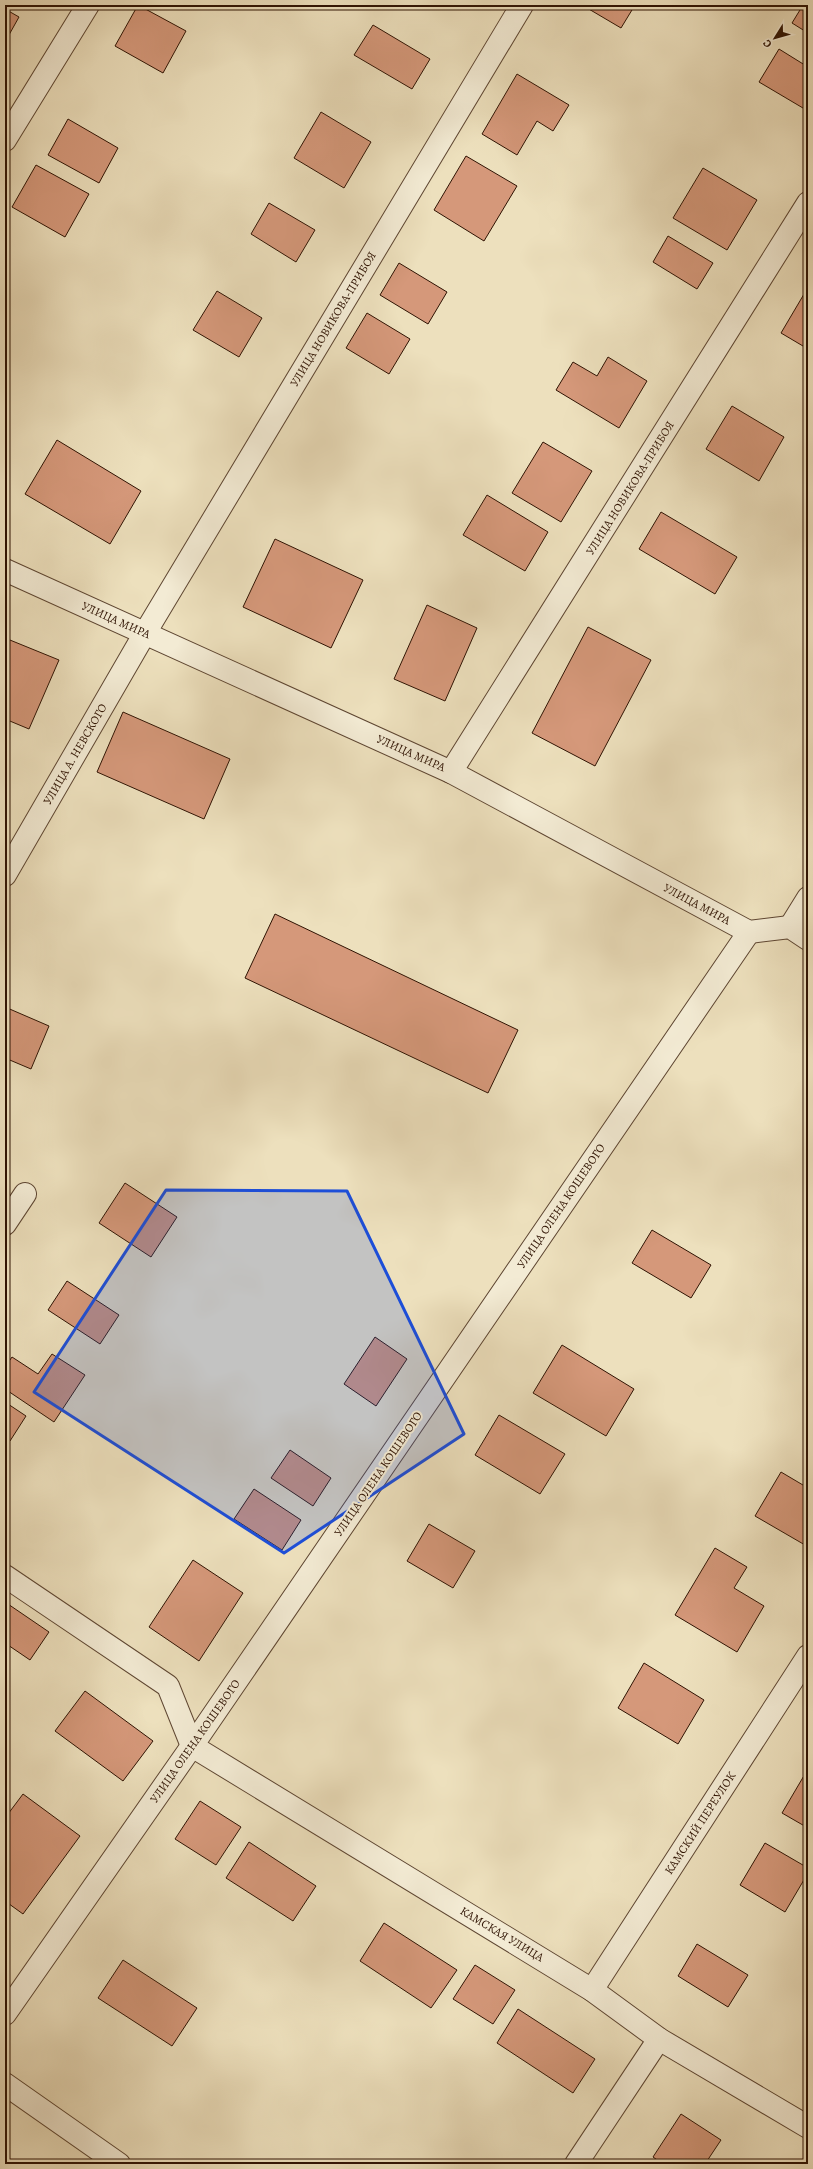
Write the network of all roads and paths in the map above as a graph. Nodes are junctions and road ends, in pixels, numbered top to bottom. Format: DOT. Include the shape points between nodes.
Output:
graph roads {
  1 [pos="88,5"];
  2 [pos="522,5"];
  3 [pos="5,140"];
  4 [pos="808,203"];
  5 [pos="5,570"];
  6 [pos="145,633"];
  7 [pos="451,772"];
  8 [pos="5,875"];
  9 [pos="808,898"];
  10 [pos="790,927"];
  11 [pos="749,932"];
  12 [pos="808,939"];
  13 [pos="25,1194"];
  14 [pos="5,1224"];
  15 [pos="5,1576"];
  16 [pos="808,1656"];
  17 [pos="192,1746"];
  18 [pos="592,1990"];
  19 [pos="5,2014"];
  20 [pos="659,2039"];
  21 [pos="5,2084"];
  22 [pos="808,2128"];
  23 [pos="119,2164"];
  24 [pos="576,2164"];
  1 -- 3 [label="street"];
  2 -- 6 [label="street, УЛИЦА НОВИКОВА-ПРИБОЯ"];
  4 -- 7 [label="street, УЛИЦА НОВИКОВА-ПРИБОЯ"];
  5 -- 6 [label="street, УЛИЦА МИРА"];
  6 -- 7 [label="street, УЛИЦА МИРА"];
  6 -- 8 [label="street, УЛИЦА А. НЕВСКОГО"];
  7 -- 11 [label="street, УЛИЦА МИРА"];
  9 -- 10 [label="street"];
  10 -- 11 [label="street"];
  10 -- 12 [label="street"];
  11 -- 17 [label="street, УЛИЦА ОЛЕНА КОШЕВОГО"];
  13 -- 14 [label="street"];
  15 -- 17 [label="street" via="168,1686"];
  16 -- 18 [label="street, КАМСКИЙ ПЕРЕУЛОК"];
  17 -- 18 [label="street, КАМСКАЯ УЛИЦА"];
  17 -- 19 [label="street, УЛИЦА ОЛЕНА КОШЕВОГО"];
  18 -- 20 [label="street, КАМСКАЯ УЛИЦА"];
  20 -- 22 [label="street, КАМСКАЯ УЛИЦА"];
  20 -- 24 [label="street"];
  21 -- 23 [label="street"];
}
